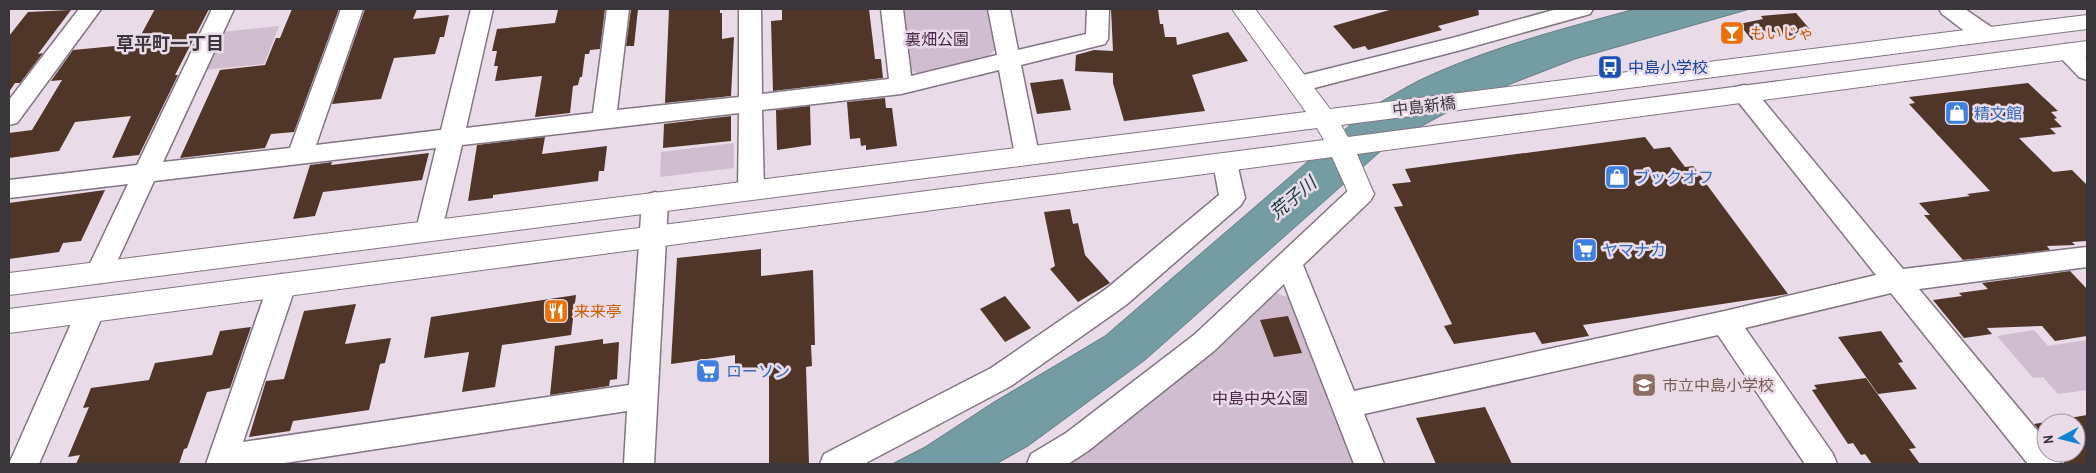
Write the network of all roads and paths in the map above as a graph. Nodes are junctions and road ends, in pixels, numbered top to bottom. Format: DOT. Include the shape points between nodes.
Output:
graph roads {
  1 [pos="90,9"];
  2 [pos="223,9"];
  3 [pos="352,9"];
  4 [pos="482,9"];
  5 [pos="618,9"];
  6 [pos="750,9"];
  7 [pos="892,9"];
  8 [pos="999,9"];
  9 [pos="1098,9"];
  10 [pos="1243,9"];
  11 [pos="1579,9"];
  12 [pos="1950,9"];
  13 [pos="2087,22"];
  14 [pos="1986,34"];
  15 [pos="2076,51"];
  16 [pos="1009,60"];
  17 [pos="2087,72"];
  18 [pos="1299,84"];
  19 [pos="901,86"];
  20 [pos="1744,93"];
  21 [pos="750,102"];
  22 [pos="9,117"];
  23 [pos="604,119"];
  24 [pos="1332,132"];
  25 [pos="450,137"];
  26 [pos="300,154"];
  27 [pos="1027,155"];
  28 [pos="1225,163"];
  29 [pos="146,173"];
  30 [pos="9,188"];
  31 [pos="1359,189"];
  32 [pos="751,190"];
  33 [pos="655,202"];
  34 [pos="429,230"];
  35 [pos="653,237"];
  36 [pos="2084,262"];
  37 [pos="1289,263"];
  38 [pos="99,272"];
  39 [pos="1896,281"];
  40 [pos="9,284"];
  41 [pos="282,285"];
  42 [pos="91,310"];
  43 [pos="9,321"];
  44 [pos="1726,322"];
  45 [pos="643,396"];
  46 [pos="1346,405"];
  47 [pos="222,462"];
  48 [pos="24,464"];
  49 [pos="639,464"];
  50 [pos="836,464"];
  51 [pos="1042,464"];
  52 [pos="1369,464"];
  53 [pos="1822,464"];
  54 [pos="2046,464"];
  1 -- 22 [label="street"];
  2 -- 29 [label="street"];
  3 -- 26 [label="street"];
  4 -- 25 [label="street"];
  5 -- 23 [label="street"];
  6 -- 21 [label="street"];
  7 -- 19 [label="street"];
  8 -- 16 [label="street"];
  9 -- 16 [label="street" via="1097,39"];
  10 -- 18 [label="street"];
  11 -- 18 [label="street"];
  12 -- 14 [label="street"];
  13 -- 14 [label="street, 中島新橋"];
  14 -- 24 [label="street, 中島新橋" via="1354,114"];
  15 -- 17 [label="street"];
  15 -- 20 [label="street, 中島新橋"];
  16 -- 19 [label="street"];
  16 -- 27 [label="street"];
  18 -- 24 [label="street"];
  19 -- 21 [label="street"];
  20 -- 24 [label="street, 中島新橋" via="1418,137"];
  20 -- 39 [label="street"];
  21 -- 23 [label="street"];
  21 -- 32 [label="street"];
  23 -- 25 [label="street"];
  24 -- 27 [label="street"];
  24 -- 28 [label="street, 中島新橋" via="1310,151"];
  24 -- 31 [label="street"];
  25 -- 26 [label="street"];
  25 -- 34 [label="street"];
  26 -- 29 [label="street"];
  27 -- 32 [label="street"];
  28 -- 35 [label="street, 中島新橋"];
  28 -- 50 [label="street" via="1232,198 1116,297 1001,376"];
  29 -- 30 [label="street"];
  29 -- 38 [label="street"];
  31 -- 37 [label="street"];
  32 -- 33 [label="street"];
  33 -- 34 [label="street"];
  33 -- 35 [label="street"];
  34 -- 38 [label="street"];
  35 -- 41 [label="street, 中島新橋"];
  35 -- 45 [label="street"];
  36 -- 39 [label="street"];
  37 -- 46 [label="street"];
  37 -- 51 [label="street" via="1204,343 1085,436"];
  38 -- 40 [label="street"];
  39 -- 44 [label="street"];
  39 -- 54 [label="street"];
  41 -- 42 [label="street, 中島新橋"];
  41 -- 47 [label="street"];
  42 -- 43 [label="street, 中島新橋"];
  42 -- 48 [label="street"];
  44 -- 46 [label="street"];
  44 -- 53 [label="street"];
  45 -- 47 [label="street"];
  45 -- 49 [label="street"];
  46 -- 52 [label="street"];
}
